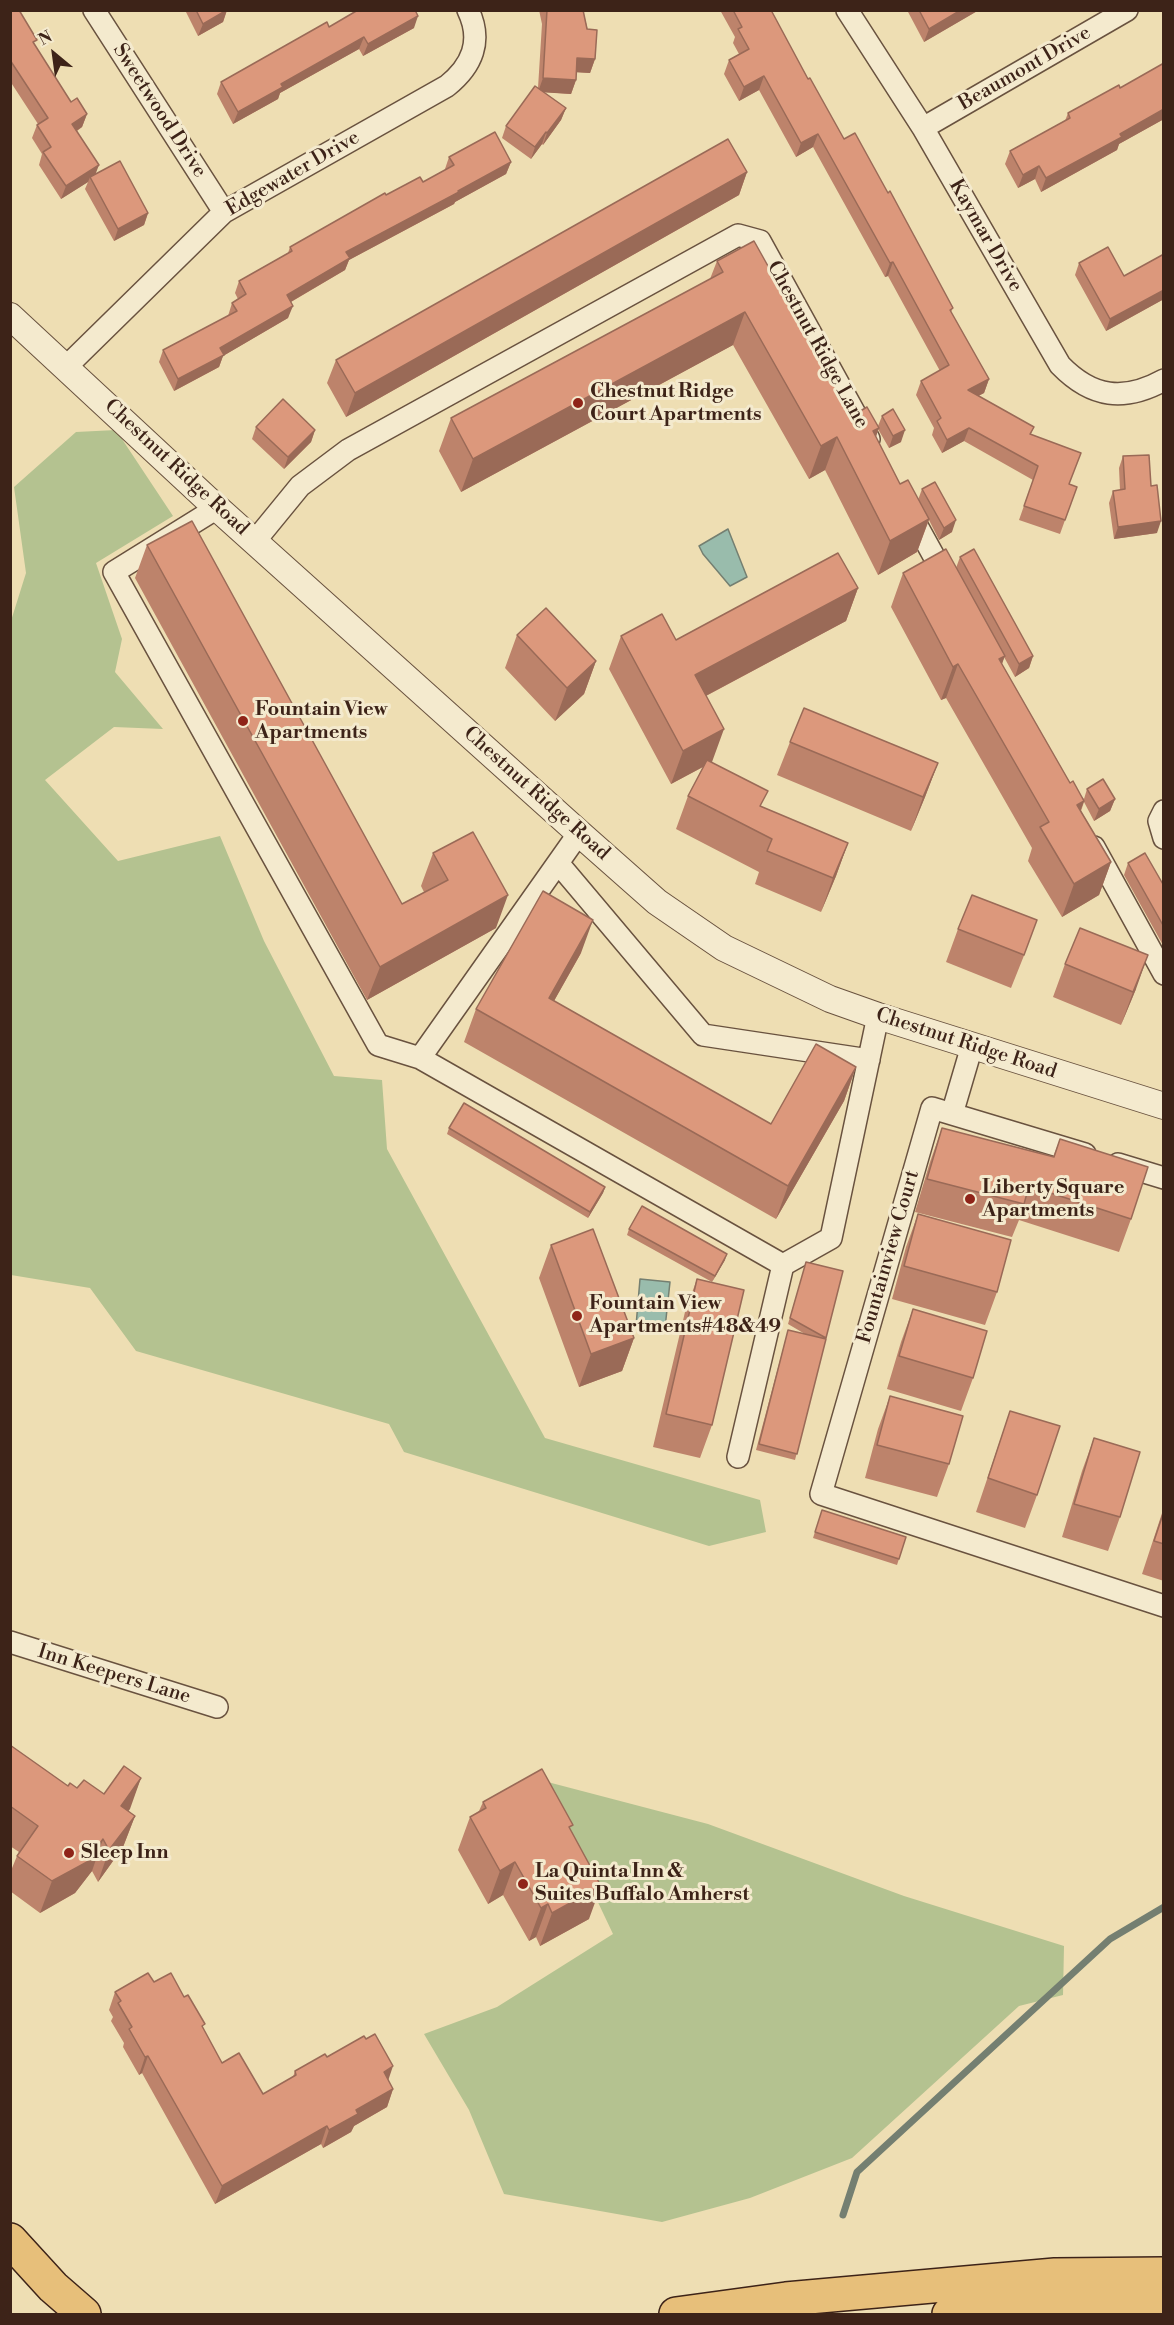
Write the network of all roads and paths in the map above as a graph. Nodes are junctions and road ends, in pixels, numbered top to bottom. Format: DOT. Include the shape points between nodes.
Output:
graph roads {
  1 [pos="94,10"];
  2 [pos="468,10"];
  3 [pos="847,10"];
  4 [pos="1127,10"];
  5 [pos="923,128"];
  6 [pos="224,212"];
  7 [pos="10,316"];
  8 [pos="66,367"];
  9 [pos="1164,380"];
  10 [pos="880,459"];
  11 [pos="897,490"];
  12 [pos="217,508"];
  13 [pos="255,540"];
  14 [pos="955,594"];
  15 [pos="1164,811"];
  16 [pos="579,833"];
  17 [pos="1086,833"];
  18 [pos="1164,838"];
  19 [pos="558,863"];
  20 [pos="1164,974"];
  21 [pos="878,1016"];
  22 [pos="972,1046"];
  23 [pos="420,1058"];
  24 [pos="869,1060"];
  25 [pos="1164,1106"];
  26 [pos="952,1114"];
  27 [pos="1164,1178"];
  28 [pos="783,1265"];
  29 [pos="738,1457"];
  30 [pos="1164,1606"];
  31 [pos="10,1642"];
  32 [pos="217,1707"];
  33 [pos="10,2240"];
  34 [pos="1164,2274"];
  35 [pos="1164,2297"];
  36 [pos="84,2314"];
  37 [pos="676,2314"];
  38 [pos="949,2314"];
  1 -- 6 [label="street, Sweetwood Drive"];
  2 -- 6 [label="street, Edgewater Drive" via="475,39 470,58 461,74 447,86"];
  3 -- 5 [label="street, Kaymar Drive"];
  4 -- 5 [label="street, Beaumont Drive"];
  5 -- 9 [label="street, Kaymar Drive" via="1060,365 1088,388 1108,394 1146,390"];
  6 -- 8 [label="street, Edgewater Drive"];
  7 -- 8 [label="street, Chestnut Ridge Road"];
  8 -- 12 [label="street, Chestnut Ridge Road"];
  10 -- 13 [label="street, Chestnut Ridge Lane" via="760,241 738,235 348,450 300,486"];
  11 -- 14 [label="street"];
  12 -- 13 [label="street, Chestnut Ridge Road"];
  12 -- 23 [label="street" via="114,572 378,1045"];
  13 -- 16 [label="street, Chestnut Ridge Road"];
  15 -- 18 [label="street" via="1159,821"];
  16 -- 19 [label="street"];
  16 -- 21 [label="street, Chestnut Ridge Road" via="657,902 724,948 830,999"];
  17 -- 20 [label="street"];
  19 -- 23 [label="street"];
  19 -- 24 [label="street" via="703,1035"];
  21 -- 22 [label="street, Chestnut Ridge Road"];
  21 -- 24 [label="street"];
  22 -- 25 [label="street, Chestnut Ridge Road"];
  22 -- 26 [label="street"];
  23 -- 28 [label="street"];
  24 -- 28 [label="street" via="831,1238"];
  26 -- 27 [label="street"];
  26 -- 30 [label="street, Fountainview Court" via="932,1108 821,1494"];
  28 -- 29 [label="street"];
  31 -- 32 [label="street, Inn Keepers Lane"];
  33 -- 36 [label="highway"];
  34 -- 37 [label="highway" via="1054,2275 786,2299"];
  35 -- 38 [label="highway"];
}
